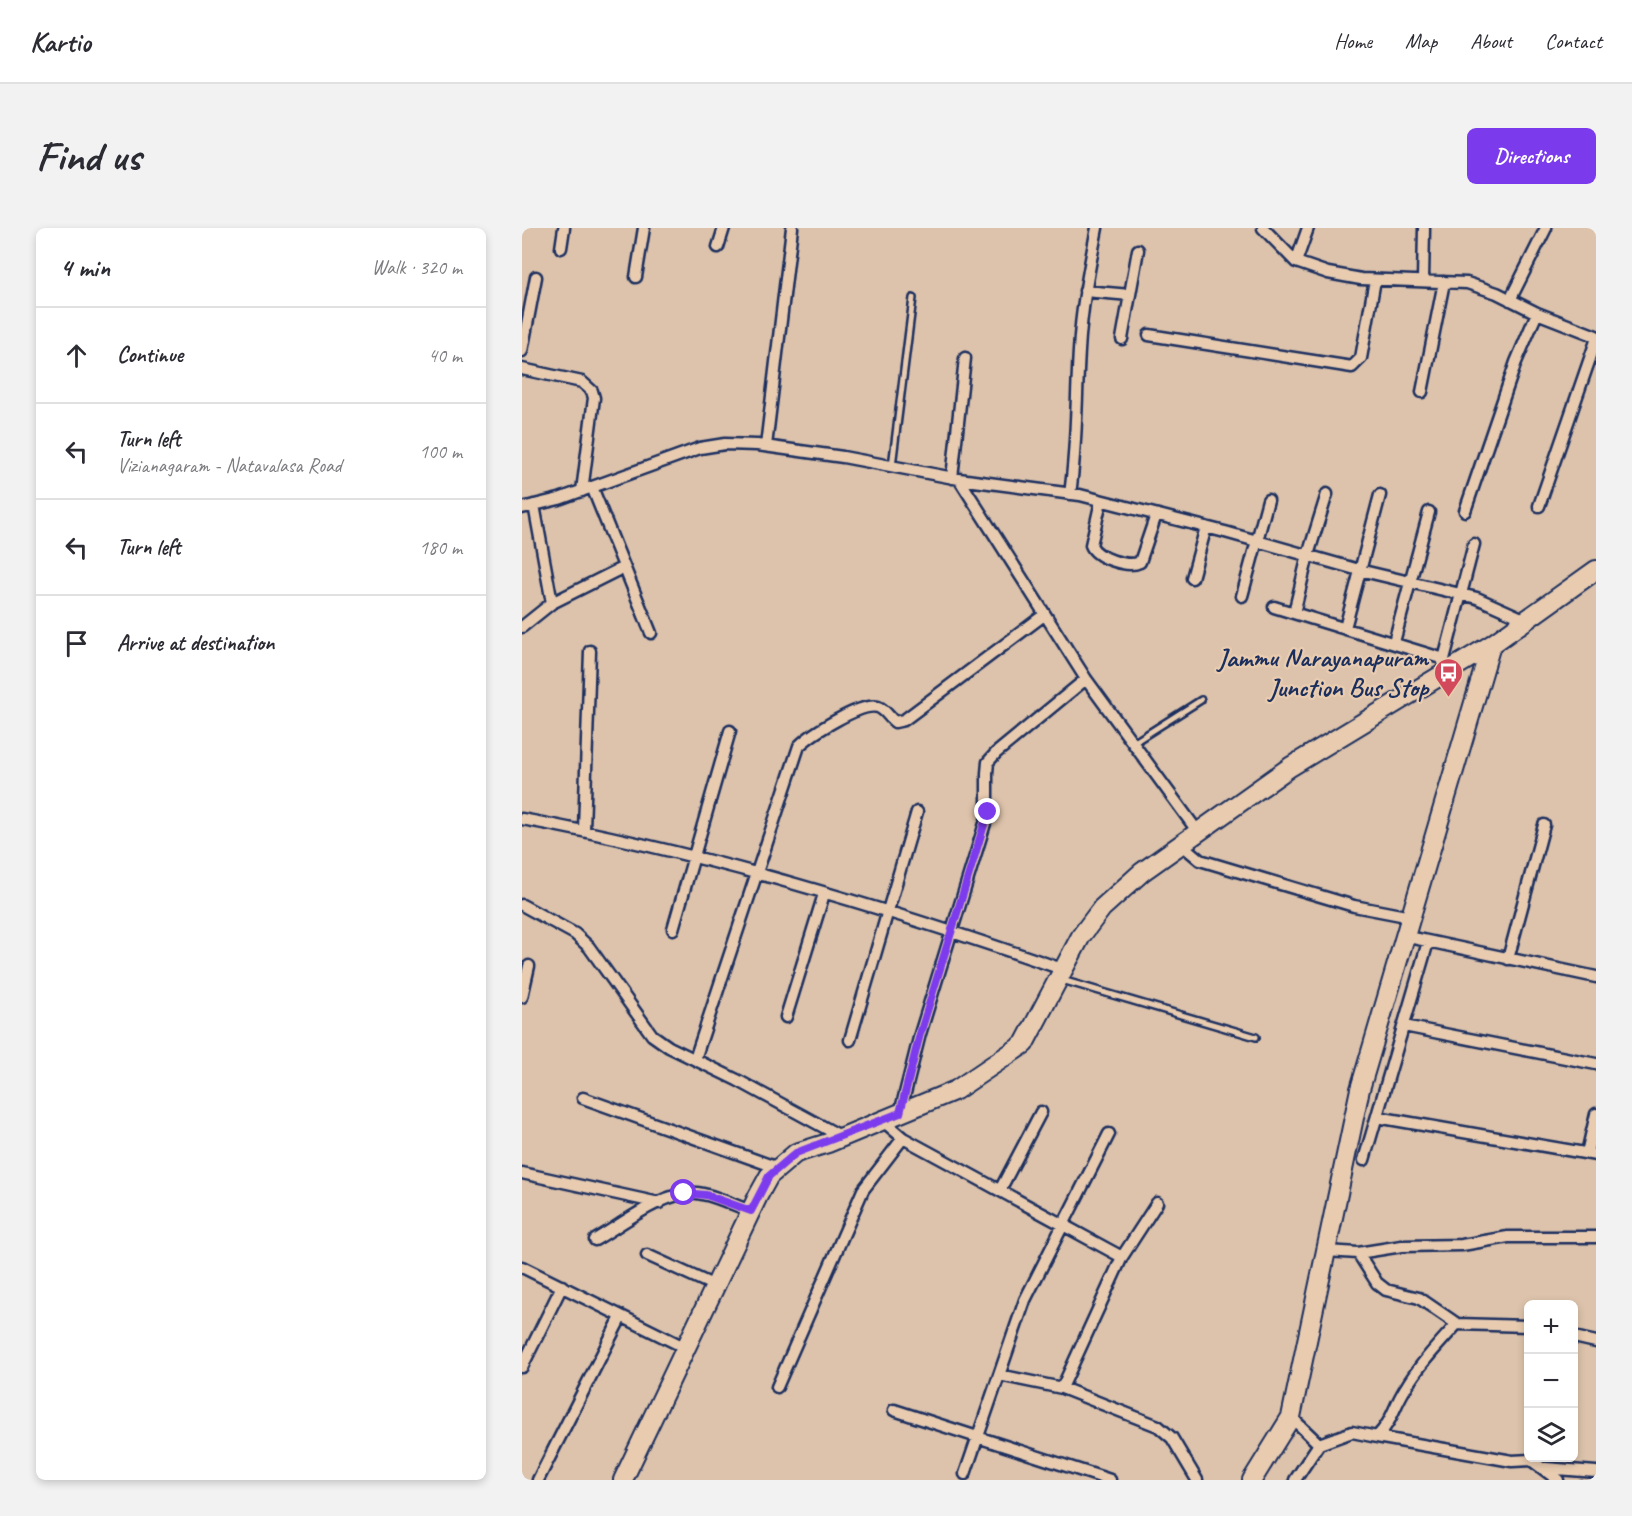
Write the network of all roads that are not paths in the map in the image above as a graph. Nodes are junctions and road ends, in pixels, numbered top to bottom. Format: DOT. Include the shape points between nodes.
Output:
graph roads {
  1 [pos="564,228"];
  2 [pos="645,228"];
  3 [pos="724,228"];
  4 [pos="792,228"];
  5 [pos="1097,228"];
  6 [pos="1263,228"];
  7 [pos="1308,228"];
  8 [pos="1424,228"];
  9 [pos="1546,228"];
  10 [pos="718,247"];
  11 [pos="561,248"];
  12 [pos="1138,250"];
  13 [pos="1296,262"];
  14 [pos="536,277"];
  15 [pos="636,278"];
  16 [pos="1375,280"];
  17 [pos="1423,281"];
  18 [pos="1444,282"];
  19 [pos="1085,291"];
  20 [pos="1130,295"];
  21 [pos="913,298"];
  22 [pos="1510,300"];
  23 [pos="1537,313"];
  24 [pos="1149,335"];
  25 [pos="1596,336"];
  26 [pos="1122,339"];
  27 [pos="1596,341"];
  28 [pos="522,351"];
  29 [pos="965,358"];
  30 [pos="522,369"];
  31 [pos="1422,392"];
  32 [pos="766,446"];
  33 [pos="892,466"];
  34 [pos="956,478"];
  35 [pos="587,489"];
  36 [pos="1070,494"];
  37 [pos="1327,494"];
  38 [pos="1380,495"];
  39 [pos="1268,500"];
  40 [pos="1101,501"];
  41 [pos="534,505"];
  42 [pos="1539,507"];
  43 [pos="522,508"];
  44 [pos="1465,511"];
  45 [pos="1429,512"];
  46 [pos="1156,514"];
  47 [pos="1206,527"];
  48 [pos="1256,541"];
  49 [pos="1474,544"];
  50 [pos="1308,555"];
  51 [pos="624,567"];
  52 [pos="1359,570"];
  53 [pos="1596,570"];
  54 [pos="1192,578"];
  55 [pos="1410,582"];
  56 [pos="1461,594"];
  57 [pos="1242,596"];
  58 [pos="552,603"];
  59 [pos="1274,608"];
  60 [pos="1294,613"];
  61 [pos="1044,615"];
  62 [pos="1524,619"];
  63 [pos="522,627"];
  64 [pos="1345,628"];
  65 [pos="651,633"];
  66 [pos="1394,642"];
  67 [pos="1491,645"];
  68 [pos="590,651"];
  69 [pos="1442,667"];
  70 [pos="1086,679"];
  71 [pos="1201,700"];
  72 [pos="729,731"];
  73 [pos="1133,743"];
  74 [pos="917,813"];
  75 [pos="522,819"];
  76 [pos="1544,825"];
  77 [pos="584,830"];
  78 [pos="1198,832"];
  79 [pos="1181,844"];
  80 [pos="692,857"];
  81 [pos="757,874"];
  82 [pos="824,894"];
  83 [pos="522,905"];
  84 [pos="887,912"];
  85 [pos="1411,917"];
  86 [pos="673,929"];
  87 [pos="952,930"];
  88 [pos="1404,936"];
  89 [pos="1428,942"];
  90 [pos="1508,959"];
  91 [pos="529,966"];
  92 [pos="1060,974"];
  93 [pos="1596,977"];
  94 [pos="522,998"];
  95 [pos="786,1017"];
  96 [pos="1404,1026"];
  97 [pos="1257,1037"];
  98 [pos="850,1040"];
  99 [pos="695,1059"];
  100 [pos="1596,1064"];
  101 [pos="583,1098"];
  102 [pos="1041,1112"];
  103 [pos="900,1113"];
  104 [pos="1596,1114"];
  105 [pos="1377,1117"];
  106 [pos="882,1120"];
  107 [pos="1109,1134"];
  108 [pos="843,1137"];
  109 [pos="903,1138"];
  110 [pos="1591,1154"];
  111 [pos="1364,1160"];
  112 [pos="778,1168"];
  113 [pos="522,1173"];
  114 [pos="1000,1190"];
  115 [pos="659,1203"];
  116 [pos="1157,1203"];
  117 [pos="751,1211"];
  118 [pos="1064,1225"];
  119 [pos="1596,1237"];
  120 [pos="596,1240"];
  121 [pos="1326,1251"];
  122 [pos="1358,1252"];
  123 [pos="647,1255"];
  124 [pos="1122,1257"];
  125 [pos="522,1267"];
  126 [pos="562,1286"];
  127 [pos="715,1286"];
  128 [pos="621,1317"];
  129 [pos="1457,1324"];
  130 [pos="1524,1326"];
  131 [pos="1578,1338"];
  132 [pos="1596,1342"];
  133 [pos="686,1348"];
  134 [pos="522,1367"];
  135 [pos="999,1375"];
  136 [pos="777,1387"];
  137 [pos="1062,1388"];
  138 [pos="894,1410"];
  139 [pos="1291,1417"];
  140 [pos="978,1436"];
  141 [pos="1377,1437"];
  142 [pos="1319,1444"];
  143 [pos="1545,1468"];
  144 [pos="1596,1472"];
  145 [pos="965,1474"];
  146 [pos="538,1480"];
  147 [pos="623,1480"];
  148 [pos="1110,1480"];
  149 [pos="1197,1480"];
  150 [pos="1252,1480"];
  151 [pos="1295,1480"];
  152 [pos="1558,1480"];
  1 -- 11 [label="street"];
  2 -- 15 [label="street"];
  3 -- 10 [label="street"];
  4 -- 32 [label="street"];
  5 -- 19 [label="street"];
  6 -- 13 [label="street"];
  7 -- 13 [label="street"];
  8 -- 17 [label="street"];
  9 -- 22 [label="street"];
  12 -- 20 [label="street"];
  13 -- 16 [label="street" via="1328,273"];
  14 -- 28 [label="street"];
  16 -- 17 [label="street"];
  16 -- 24 [label="street" via="1361,358 1352,367"];
  17 -- 18 [label="street"];
  18 -- 22 [label="street" via="1467,283"];
  18 -- 31 [label="street"];
  19 -- 20 [label="street"];
  19 -- 36 [label="street"];
  20 -- 26 [label="street"];
  21 -- 33 [label="lane"];
  22 -- 23 [label="street"];
  23 -- 25 [label="street"];
  23 -- 44 [label="street"];
  27 -- 42 [label="street"];
  29 -- 34 [label="street"];
  30 -- 35 [label="street" via="582,382 592,391"];
  32 -- 33 [label="street"];
  32 -- 35 [label="street" via="725,444 700,448"];
  33 -- 34 [label="street"];
  34 -- 36 [label="street"];
  34 -- 61 [label="street"];
  35 -- 41 [label="street"];
  35 -- 51 [label="street"];
  36 -- 40 [label="street"];
  37 -- 50 [label="street"];
  38 -- 52 [label="street"];
  39 -- 48 [label="street"];
  40 -- 46 [label="street"];
  40 -- 46 [label="street" via="1091,545 1097,554 1123,562 1140,562"];
  41 -- 43 [label="street"];
  41 -- 58 [label="street"];
  45 -- 55 [label="street"];
  46 -- 47 [label="street"];
  47 -- 48 [label="street"];
  47 -- 54 [label="street"];
  48 -- 50 [label="street"];
  48 -- 57 [label="street"];
  49 -- 56 [label="street"];
  50 -- 52 [label="street"];
  50 -- 60 [label="street"];
  51 -- 58 [label="street"];
  51 -- 65 [label="street"];
  52 -- 55 [label="street"];
  52 -- 64 [label="street"];
  53 -- 62 [label="main road"];
  55 -- 56 [label="street"];
  55 -- 66 [label="street"];
  56 -- 62 [label="street"];
  56 -- 69 [label="street"];
  58 -- 63 [label="street"];
  59 -- 60 [label="street"];
  60 -- 64 [label="street"];
  61 -- 70 [label="street"];
  61 -- 81 [label="street" via="904,720 896,722 879,707 868,707 806,738 795,756"];
  62 -- 67 [label="main road"];
  64 -- 66 [label="street"];
  66 -- 69 [label="street"];
  67 -- 69 [label="main road"];
  67 -- 85 [label="main road"];
  68 -- 77 [label="street"];
  69 -- 78 [label="main road"];
  70 -- 73 [label="street"];
  70 -- 87 [label="street" via="988,762 987,818"];
  71 -- 73 [label="lane"];
  72 -- 80 [label="street"];
  73 -- 78 [label="street"];
  74 -- 84 [label="street"];
  75 -- 77 [label="street"];
  76 -- 90 [label="street"];
  77 -- 80 [label="street"];
  78 -- 79 [label="main road"];
  79 -- 85 [label="street" via="1200,860 1354,906"];
  79 -- 92 [label="main road" via="1102,908"];
  80 -- 81 [label="street"];
  80 -- 86 [label="street"];
  81 -- 82 [label="street"];
  81 -- 99 [label="street"];
  82 -- 84 [label="street"];
  82 -- 95 [label="street"];
  83 -- 99 [label="street" via="589,946 652,1035"];
  84 -- 87 [label="street"];
  84 -- 98 [label="street"];
  85 -- 88 [label="main road"];
  87 -- 92 [label="street"];
  87 -- 103 [label="street"];
  88 -- 89 [label="street"];
  88 -- 121 [label="main road" via="1360,1089"];
  89 -- 90 [label="street"];
  89 -- 96 [label="street"];
  90 -- 93 [label="street"];
  91 -- 94 [label="street"];
  92 -- 97 [label="lane"];
  92 -- 103 [label="main road" via="1024,1044 956,1090"];
  96 -- 100 [label="street"];
  96 -- 105 [label="street"];
  99 -- 108 [label="street"];
  101 -- 112 [label="street"];
  102 -- 114 [label="street"];
  103 -- 106 [label="main road"];
  104 -- 110 [label="street"];
  105 -- 110 [label="street"];
  105 -- 111 [label="street"];
  106 -- 108 [label="main road"];
  106 -- 109 [label="street"];
  107 -- 118 [label="street"];
  108 -- 112 [label="main road" via="796,1153"];
  109 -- 114 [label="street"];
  109 -- 136 [label="street" via="863,1190"];
  112 -- 117 [label="main road" via="769,1176"];
  113 -- 115 [label="street"];
  114 -- 118 [label="street"];
  115 -- 117 [label="street" via="674,1195 694,1192"];
  115 -- 120 [label="street"];
  116 -- 124 [label="street"];
  117 -- 127 [label="main road"];
  118 -- 124 [label="street"];
  118 -- 135 [label="street" via="1025,1300"];
  119 -- 122 [label="street" via="1508,1237 1462,1245 1402,1246"];
  121 -- 122 [label="street"];
  121 -- 139 [label="main road"];
  122 -- 129 [label="street" via="1377,1283 1386,1290 1419,1298"];
  123 -- 127 [label="street"];
  124 -- 137 [label="street"];
  125 -- 126 [label="street"];
  126 -- 128 [label="street"];
  126 -- 134 [label="street"];
  127 -- 133 [label="main road"];
  128 -- 133 [label="street"];
  128 -- 146 [label="street"];
  129 -- 130 [label="street"];
  129 -- 141 [label="street" via="1416,1371 1390,1423"];
  131 -- 132 [label="street"];
  133 -- 147 [label="main road"];
  135 -- 137 [label="street"];
  135 -- 140 [label="street"];
  137 -- 149 [label="street" via="1158,1426 1172,1438"];
  138 -- 140 [label="street"];
  139 -- 142 [label="street"];
  139 -- 150 [label="main road"];
  140 -- 145 [label="street"];
  140 -- 148 [label="street"];
  141 -- 142 [label="street" via="1352,1432"];
  141 -- 143 [label="street" via="1512,1461 1531,1460"];
  142 -- 151 [label="street"];
  143 -- 144 [label="street"];
  143 -- 152 [label="street"];
}
